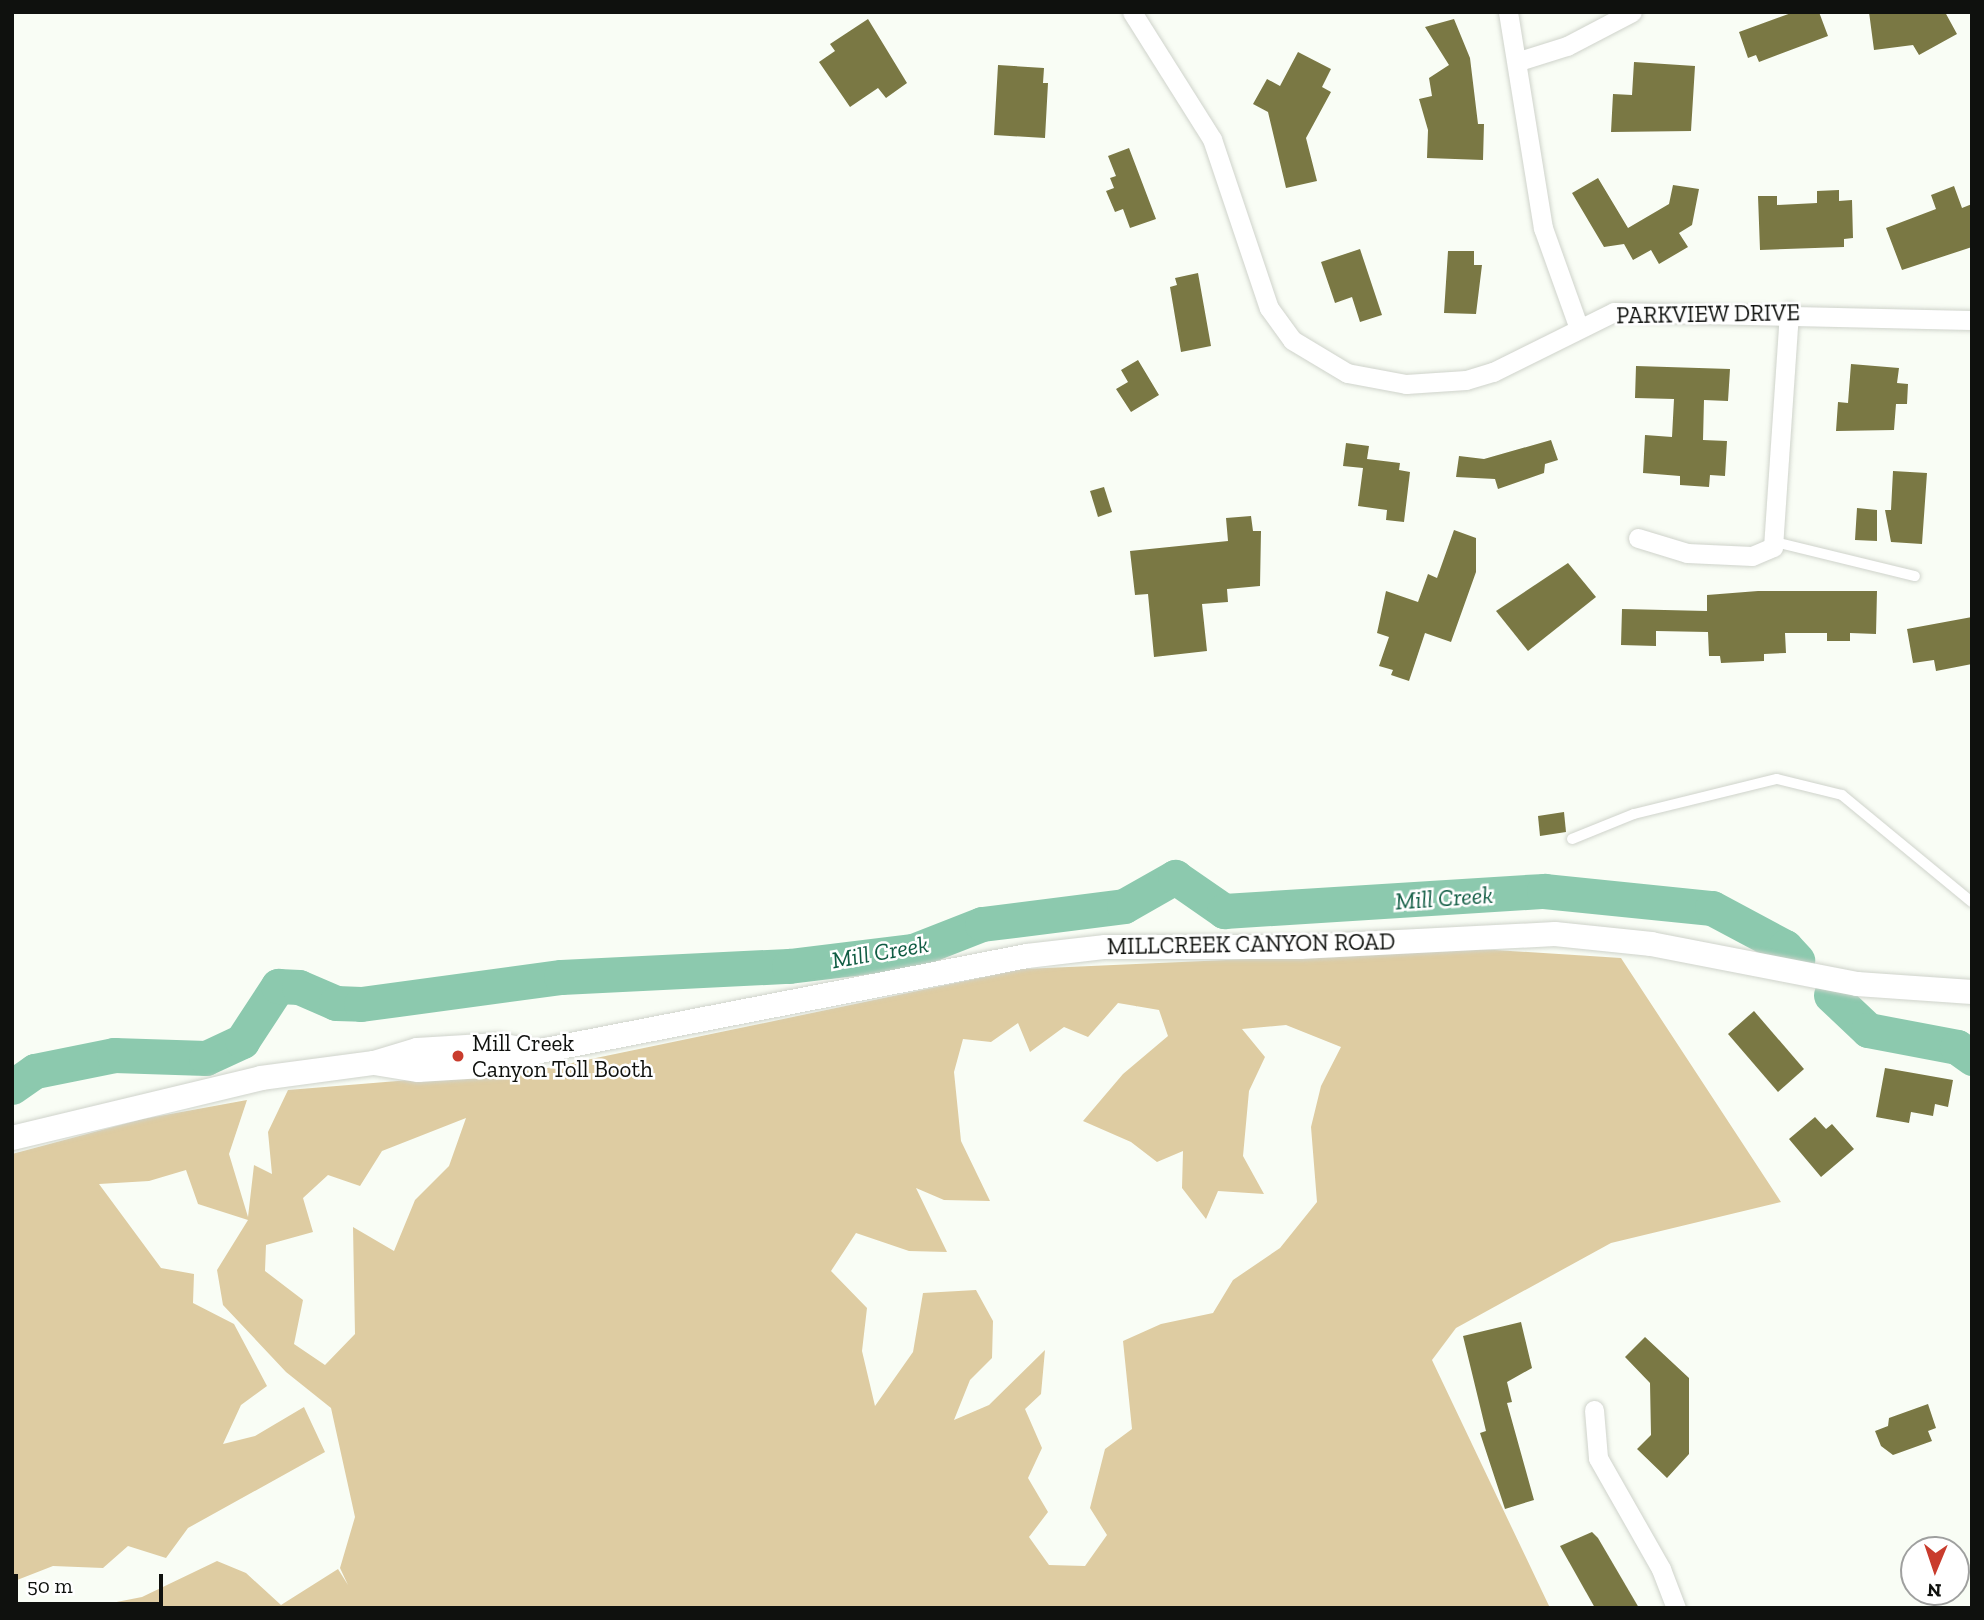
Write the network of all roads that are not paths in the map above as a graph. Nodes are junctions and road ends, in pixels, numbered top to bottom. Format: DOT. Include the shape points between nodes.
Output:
graph roads {
  1 [pos="1132,12"];
  2 [pos="1508,12"];
  3 [pos="1632,12"];
  4 [pos="1520,61"];
  5 [pos="1789,312"];
  6 [pos="1972,320"];
  7 [pos="1578,326"];
  8 [pos="1638,538"];
  9 [pos="1775,542"];
  10 [pos="1915,576"];
  11 [pos="1572,839"];
  12 [pos="1972,902"];
  13 [pos="1972,992"];
  14 [pos="12,1138"];
  15 [pos="1594,1410"];
  16 [pos="1676,1608"];
  1 -- 7 [label="street, PARKVIEW DRIVE" via="1212,139 1269,308 1286,334 1318,360 1373,381 1447,383 1493,372"];
  2 -- 4 [label="street"];
  3 -- 4 [label="street" via="1567,47"];
  4 -- 7 [label="street" via="1538,205"];
  5 -- 6 [label="street, PARKVIEW DRIVE"];
  5 -- 7 [label="street, PARKVIEW DRIVE" via="1614,312"];
  5 -- 9 [label="street"];
  8 -- 9 [label="street" via="1678,551 1744,556 1766,553"];
  9 -- 10 [label="lane"];
  11 -- 12 [label="lane" via="1634,814 1777,779 1842,795"];
  13 -- 14 [label="street, MILLCREEK CANYON ROAD" via="1817,978 1651,944 1567,934 1300,947 1105,947 1013,959 706,1023 535,1052 499,1045 417,1050 374,1063 261,1078"];
  15 -- 16 [label="street" via="1598,1458 1661,1569"];
}
